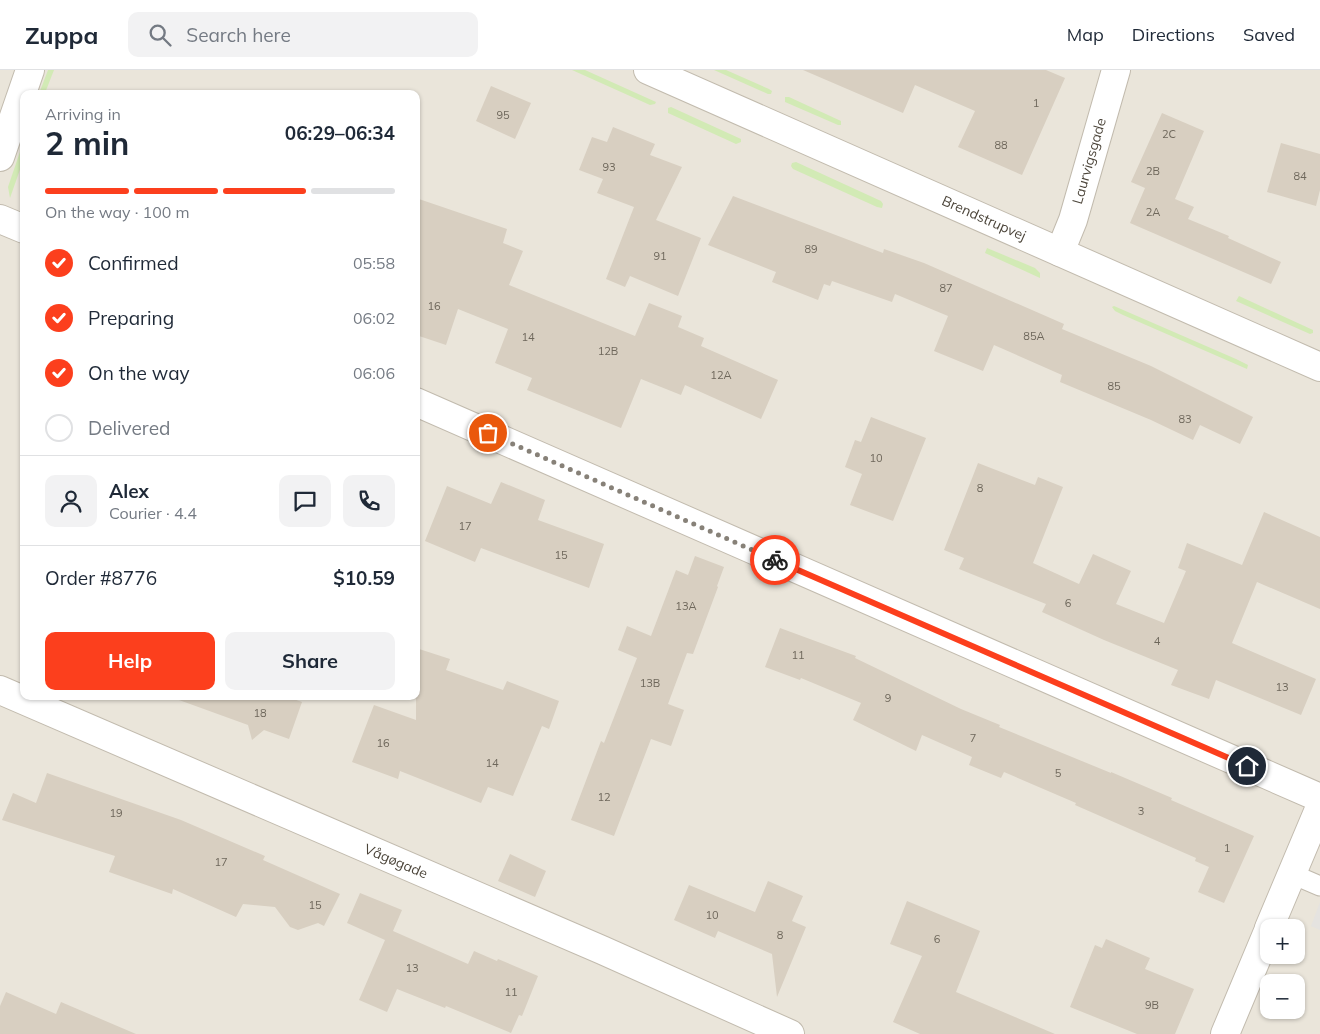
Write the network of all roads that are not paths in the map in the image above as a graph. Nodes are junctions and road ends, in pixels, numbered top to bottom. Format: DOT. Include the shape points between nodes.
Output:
graph roads {
  1 [pos="30,70"];
  2 [pos="648,70"];
  3 [pos="1116,70"];
  4 [pos="23,90"];
  5 [pos="20,99"];
  6 [pos="0,156"];
  7 [pos="0,219"];
  8 [pos="20,227"];
  9 [pos="1060,252"];
  10 [pos="1320,367"];
  11 [pos="420,404"];
  12 [pos="0,690"];
  13 [pos="20,699"];
  14 [pos="23,700"];
  15 [pos="1318,813"];
  16 [pos="1292,874"];
  17 [pos="1320,886"];
  18 [pos="1273,919"];
  19 [pos="1260,950"];
  20 [pos="790,1034"];
  21 [pos="1225,1034"];
  1 -- 4 [label="street"];
  2 -- 9 [label="street, Brendstrupvej"];
  3 -- 9 [label="street, Laurvigsgade"];
  5 -- 6 [label="street"];
  7 -- 8 [label="street"];
  9 -- 10 [label="street, Brendstrupvej"];
  11 -- 15 [label="street"];
  12 -- 13 [label="street, Vågøgade"];
  14 -- 20 [label="street, Vågøgade"];
  15 -- 16 [label="street"];
  16 -- 17 [label="lane"];
  16 -- 18 [label="street"];
  19 -- 21 [label="street"];
}
